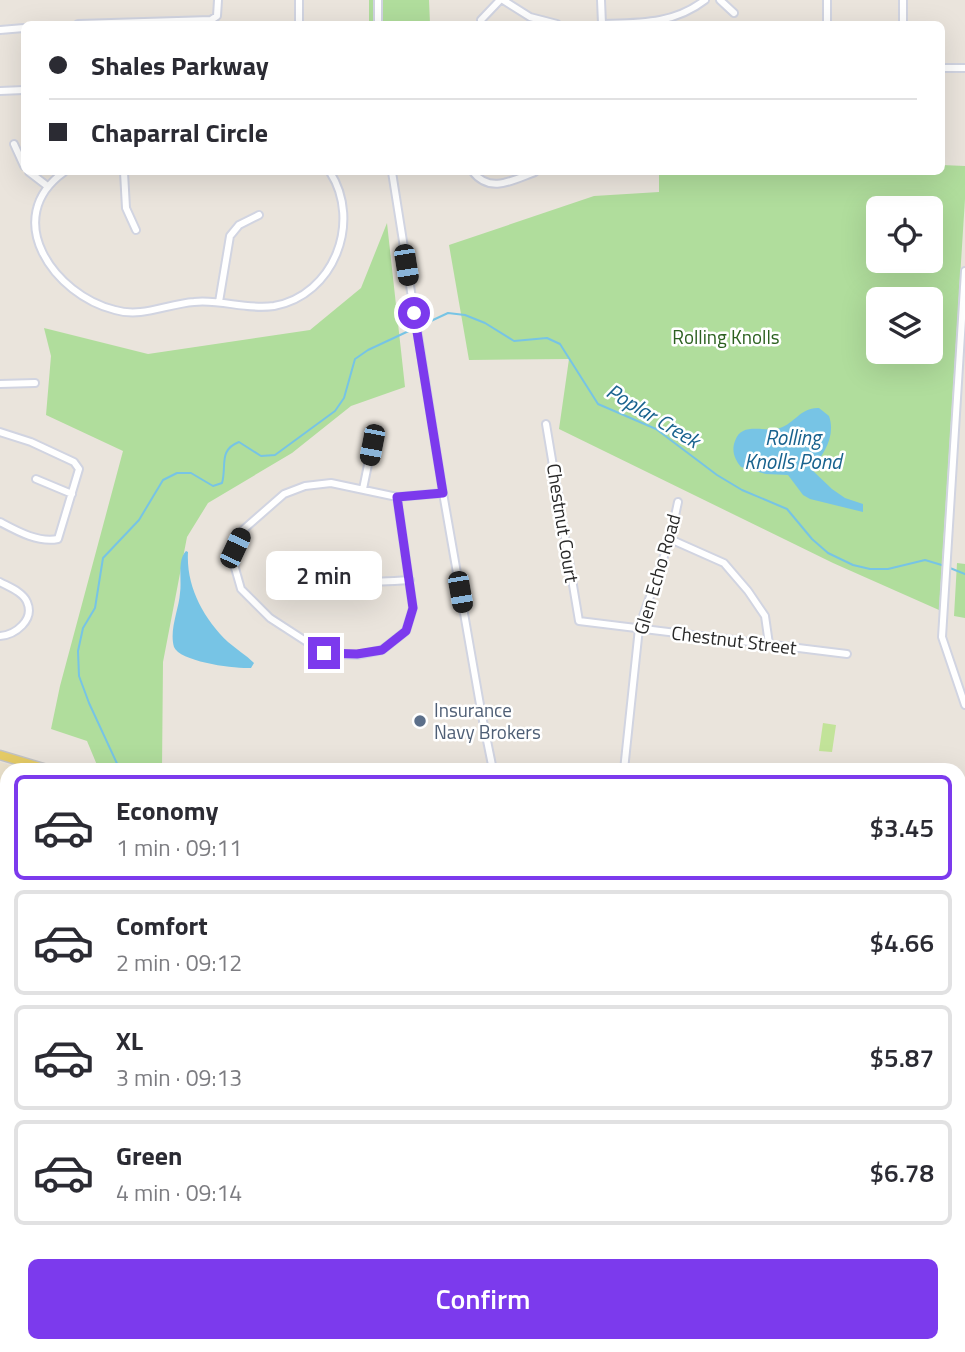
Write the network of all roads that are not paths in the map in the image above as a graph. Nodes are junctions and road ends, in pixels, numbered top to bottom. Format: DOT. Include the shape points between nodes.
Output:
graph roads {
  1 [pos="218,0"];
  2 [pos="299,0"];
  3 [pos="378,0"];
  4 [pos="502,0"];
  5 [pos="601,0"];
  6 [pos="705,0"];
  7 [pos="720,0"];
  8 [pos="827,0"];
  9 [pos="903,0"];
  10 [pos="734,13"];
  11 [pos="481,20"];
  12 [pos="181,21"];
  13 [pos="299,21"];
  14 [pos="378,21"];
  15 [pos="545,21"];
  16 [pos="602,21"];
  17 [pos="665,21"];
  18 [pos="827,21"];
  19 [pos="903,21"];
  20 [pos="21,28"];
  21 [pos="0,30"];
  22 [pos="945,68"];
  23 [pos="965,68"];
  24 [pos="21,90"];
  25 [pos="0,91"];
  26 [pos="14,144"];
  27 [pos="21,159"];
  28 [pos="33,175"];
  29 [pos="60,175"];
  30 [pos="124,175"];
  31 [pos="331,175"];
  32 [pos="392,175"];
  33 [pos="476,175"];
  34 [pos="526,175"];
  35 [pos="46,185"];
  36 [pos="259,215"];
  37 [pos="136,230"];
  38 [pos="965,271"];
  39 [pos="219,302"];
  40 [pos="964,310"];
  41 [pos="36,383"];
  42 [pos="0,384"];
  43 [pos="546,424"];
  44 [pos="0,432"];
  45 [pos="372,445"];
  46 [pos="36,479"];
  47 [pos="363,489"];
  48 [pos="443,493"];
  49 [pos="72,494"];
  50 [pos="397,497"];
  51 [pos="678,502"];
  52 [pos="0,522"];
  53 [pos="670,540"];
  54 [pos="328,563"];
  55 [pos="410,580"];
  56 [pos="0,582"];
  57 [pos="579,621"];
  58 [pos="639,628"];
  59 [pos="0,636"];
  60 [pos="769,643"];
  61 [pos="847,654"];
  62 [pos="965,705"];
  63 [pos="0,755"];
  64 [pos="27,763"];
  65 [pos="492,763"];
  66 [pos="625,763"];
  1 -- 12 [label="street" via="211,20"];
  2 -- 13 [label="street"];
  3 -- 14 [label="street"];
  4 -- 11 [label="street"];
  4 -- 15 [label="street"];
  5 -- 16 [label="street"];
  6 -- 17 [label="street"];
  7 -- 10 [label="street"];
  8 -- 18 [label="street"];
  9 -- 19 [label="street"];
  20 -- 21 [label="street"];
  22 -- 23 [label="street"];
  24 -- 25 [label="street"];
  26 -- 27 [label="street"];
  28 -- 35 [label="street"];
  29 -- 35 [label="street"];
  30 -- 37 [label="street" via="126,208"];
  31 -- 39 [label="street" via="344,219 339,249 325,274 284,303 259,307"];
  32 -- 48 [label="street"];
  33 -- 34 [label="street" via="496,185"];
  35 -- 39 [label="street" via="34,208 35,247 49,269 90,300 137,313"];
  36 -- 39 [label="street" via="239,225 230,236"];
  38 -- 40 [label="street"];
  40 -- 62 [label="street" via="942,637"];
  41 -- 42 [label="street"];
  43 -- 57 [label="street, Chestnut Court"];
  44 -- 49 [label="street" via="77,463"];
  45 -- 47 [label="street"];
  46 -- 49 [label="street"];
  47 -- 50 [label="street"];
  47 -- 55 [label="street" via="331,483 284,494 244,530 235,548 234,568 241,589 270,618 324,653 357,654 382,650 406,631 413,608"];
  48 -- 50 [label="street"];
  48 -- 65 [label="street"];
  49 -- 52 [label="street" via="56,540 28,535"];
  50 -- 55 [label="street"];
  51 -- 53 [label="street, Glen Echo Road"];
  53 -- 58 [label="street, Glen Echo Road"];
  53 -- 60 [label="street" via="724,563 765,616"];
  54 -- 55 [label="street" via="361,581"];
  56 -- 59 [label="street" via="28,603 23,624 13,634"];
  57 -- 58 [label="street, Chestnut Street"];
  58 -- 60 [label="street, Chestnut Street"];
  58 -- 66 [label="street, Glen Echo Road"];
  60 -- 61 [label="street, Chestnut Street"];
  63 -- 64 [label="main road"];
}
